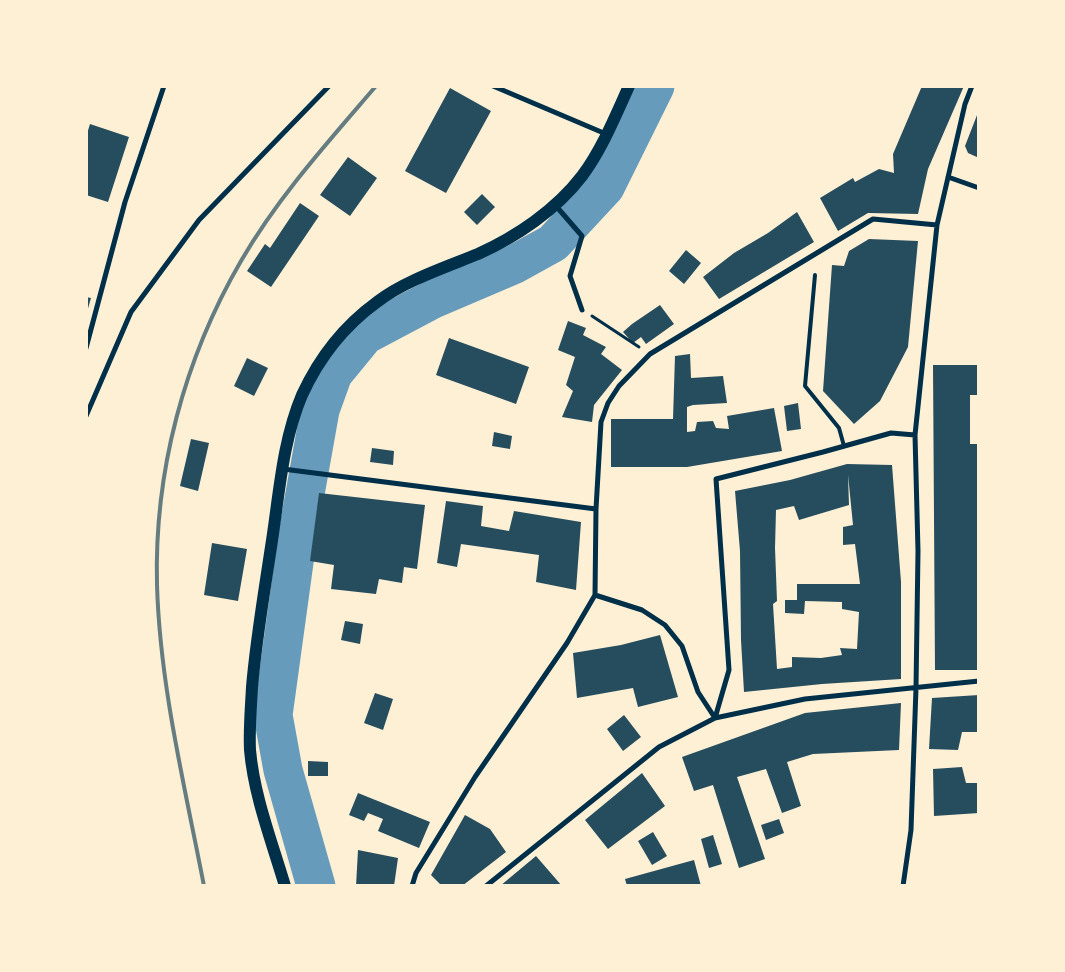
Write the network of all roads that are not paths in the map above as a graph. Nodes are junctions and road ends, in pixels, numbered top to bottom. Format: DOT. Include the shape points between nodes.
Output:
graph roads {
  1 [pos="164,86"];
  2 [pos="329,86"];
  3 [pos="493,86"];
  4 [pos="629,86"];
  5 [pos="972,86"];
  6 [pos="606,134"];
  7 [pos="948,177"];
  8 [pos="979,188"];
  9 [pos="556,205"];
  10 [pos="937,225"];
  11 [pos="815,274"];
  12 [pos="582,310"];
  13 [pos="86,348"];
  14 [pos="86,416"];
  15 [pos="915,435"];
  16 [pos="844,446"];
  17 [pos="283,469"];
  18 [pos="596,509"];
  19 [pos="595,595"];
  20 [pos="979,681"];
  21 [pos="916,688"];
  22 [pos="715,718"];
  23 [pos="285,886"];
  24 [pos="412,886"];
  25 [pos="486,886"];
  26 [pos="903,886"];
  1 -- 13 [label="street" via="125,202"];
  2 -- 14 [label="street" via="199,220 131,312"];
  3 -- 6 [label="street"];
  4 -- 6 [label="main road"];
  5 -- 7 [label="street"];
  6 -- 9 [label="main road" via="582,177"];
  7 -- 8 [label="street"];
  7 -- 10 [label="street"];
  9 -- 12 [label="street" via="582,236 570,276"];
  9 -- 17 [label="main road" via="483,252 399,288 353,321 327,352 302,397"];
  10 -- 15 [label="street"];
  10 -- 18 [label="street" via="873,219 650,354 619,386 600,422"];
  11 -- 16 [label="lane" via="805,386 839,428"];
  15 -- 16 [label="street" via="892,433"];
  15 -- 21 [label="street" via="918,551"];
  16 -- 22 [label="street" via="716,479 729,670"];
  17 -- 18 [label="street"];
  17 -- 23 [label="main road" via="255,654 250,750 258,792"];
  18 -- 19 [label="street"];
  19 -- 22 [label="street" via="642,610 665,625 682,646 698,692"];
  19 -- 24 [label="street" via="568,643 475,777 416,873"];
  20 -- 21 [label="street"];
  21 -- 22 [label="street" via="805,699"];
  21 -- 26 [label="street" via="911,830"];
  22 -- 25 [label="street" via="659,747"];
}
